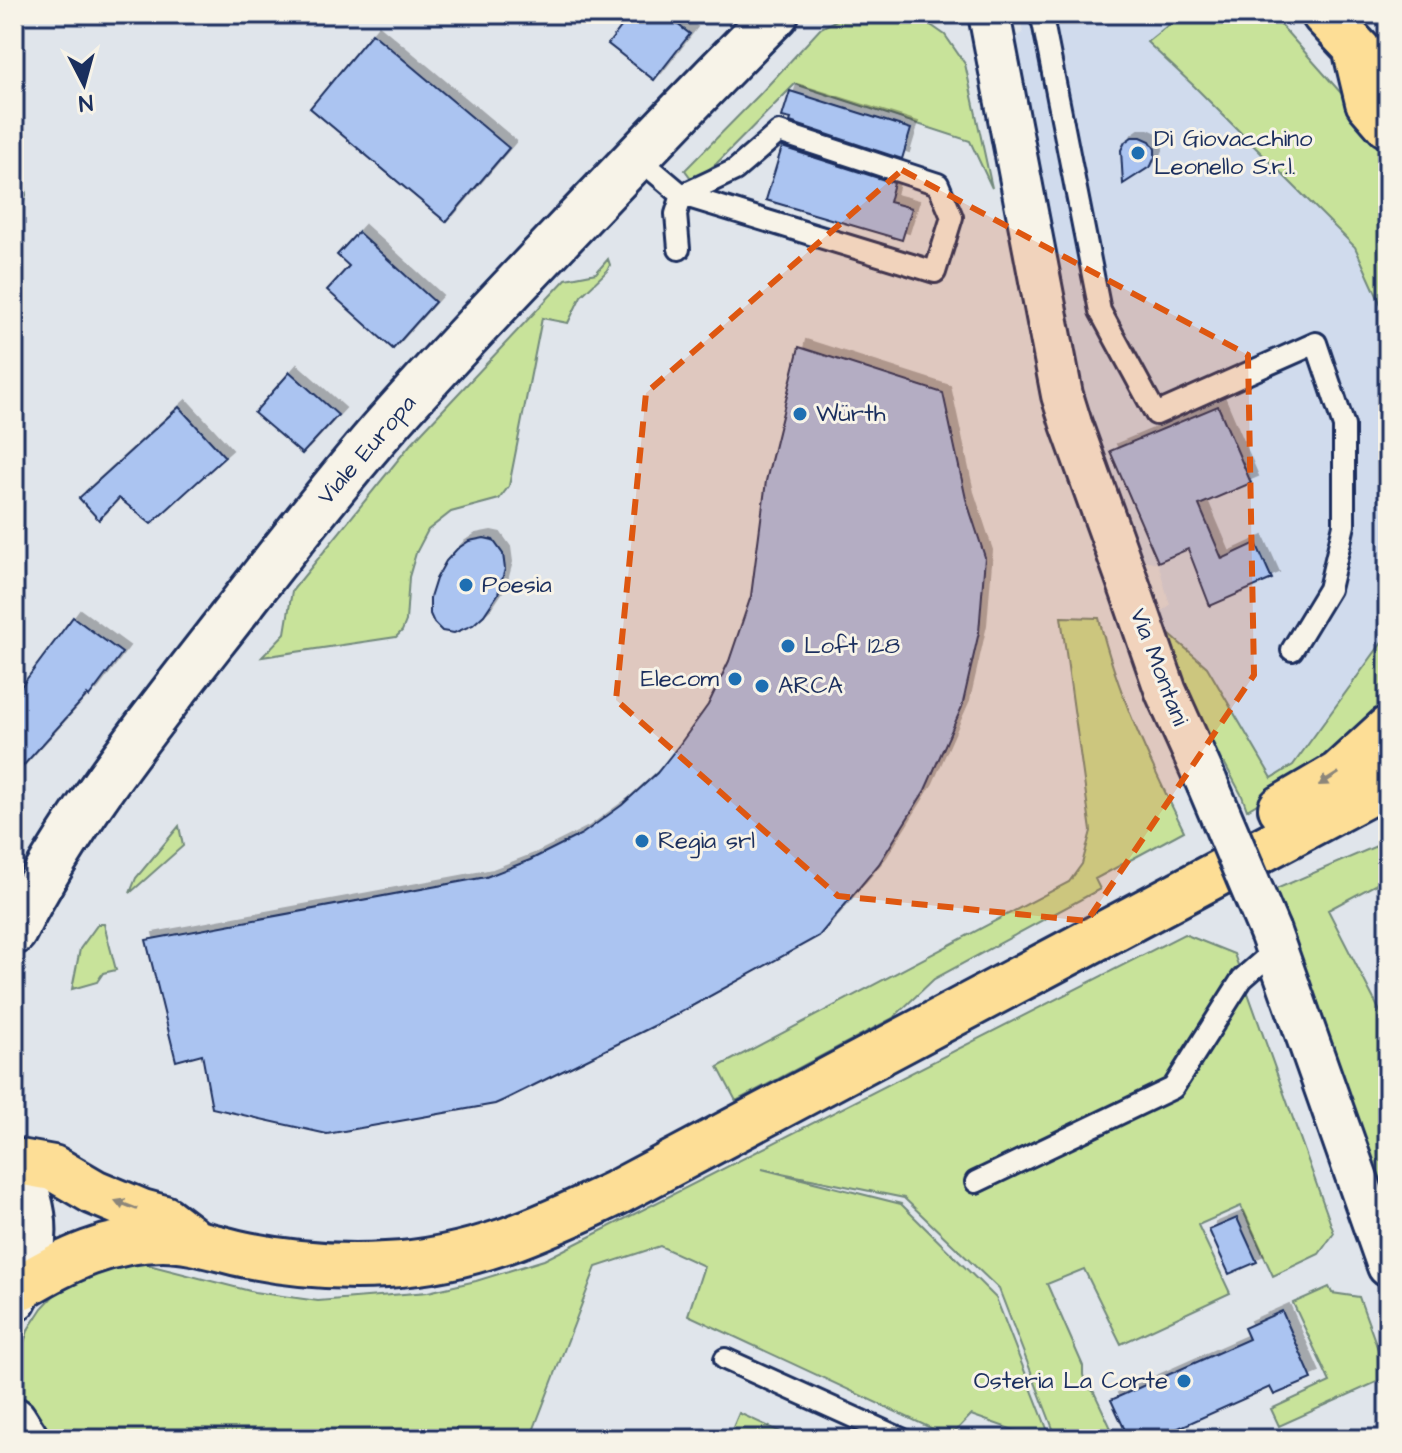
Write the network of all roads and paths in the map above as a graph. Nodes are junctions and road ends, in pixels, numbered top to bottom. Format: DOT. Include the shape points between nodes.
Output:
graph roads {
  1 [pos="964,14"];
  2 [pos="1038,14"];
  3 [pos="1324,14"];
  4 [pos="781,16"];
  5 [pos="992,32"];
  6 [pos="1354,45"];
  7 [pos="1388,82"];
  8 [pos="1388,125"];
  9 [pos="637,157"];
  10 [pos="682,195"];
  11 [pos="679,249"];
  12 [pos="1292,650"];
  13 [pos="1388,729"];
  14 [pos="1388,783"];
  15 [pos="1388,817"];
  16 [pos="1278,841"];
  17 [pos="1202,882"];
  18 [pos="14,932"];
  19 [pos="1273,941"];
  20 [pos="14,1164"];
  21 [pos="976,1182"];
  22 [pos="194,1241"];
  23 [pos="1388,1266"];
  24 [pos="18,1293"];
  25 [pos="725,1359"];
  26 [pos="14,1420"];
  27 [pos="26,1439"];
  28 [pos="902,1439"];
  1 -- 5 [label="street, Via Montani"];
  2 -- 12 [label="lane" via="1100,311 1156,414 1316,343 1344,426 1344,525 1329,589"];
  3 -- 6 [label="highway"];
  4 -- 9 [label="main road, Viale Europa"];
  5 -- 19 [label="street, Via Montani, bridge" via="1066,409 1166,692"];
  6 -- 7 [label="highway"];
  6 -- 8 [label="highway" via="1368,102"];
  9 -- 10 [label="lane"];
  9 -- 18 [label="main road, Viale Europa" via="436,370 321,502 121,763 63,846"];
  10 -- 10 [label="lane" via="935,272 952,217 938,184 779,132 735,170"];
  10 -- 11 [label="lane" via="676,214"];
  13 -- 17 [label="highway, one-way" via="1339,774 1247,829"];
  14 -- 16 [label="highway"];
  15 -- 16 [label="highway"];
  16 -- 17 [label="highway"];
  17 -- 22 [label="highway" via="616,1193 510,1241 444,1259 355,1266 294,1263"];
  19 -- 21 [label="lane" via="1242,979 1173,1088"];
  19 -- 23 [label="street, Via Montani"];
  22 -- 20 [label="highway, one-way" via="164,1218 94,1192 53,1168"];
  20 -- 24 [label="main road" via="34,1223 34,1245"];
  22 -- 24 [label="highway" via="133,1241 104,1248 75,1257"];
  25 -- 28 [label="lane"];
  26 -- 27 [label="main road"];
}
